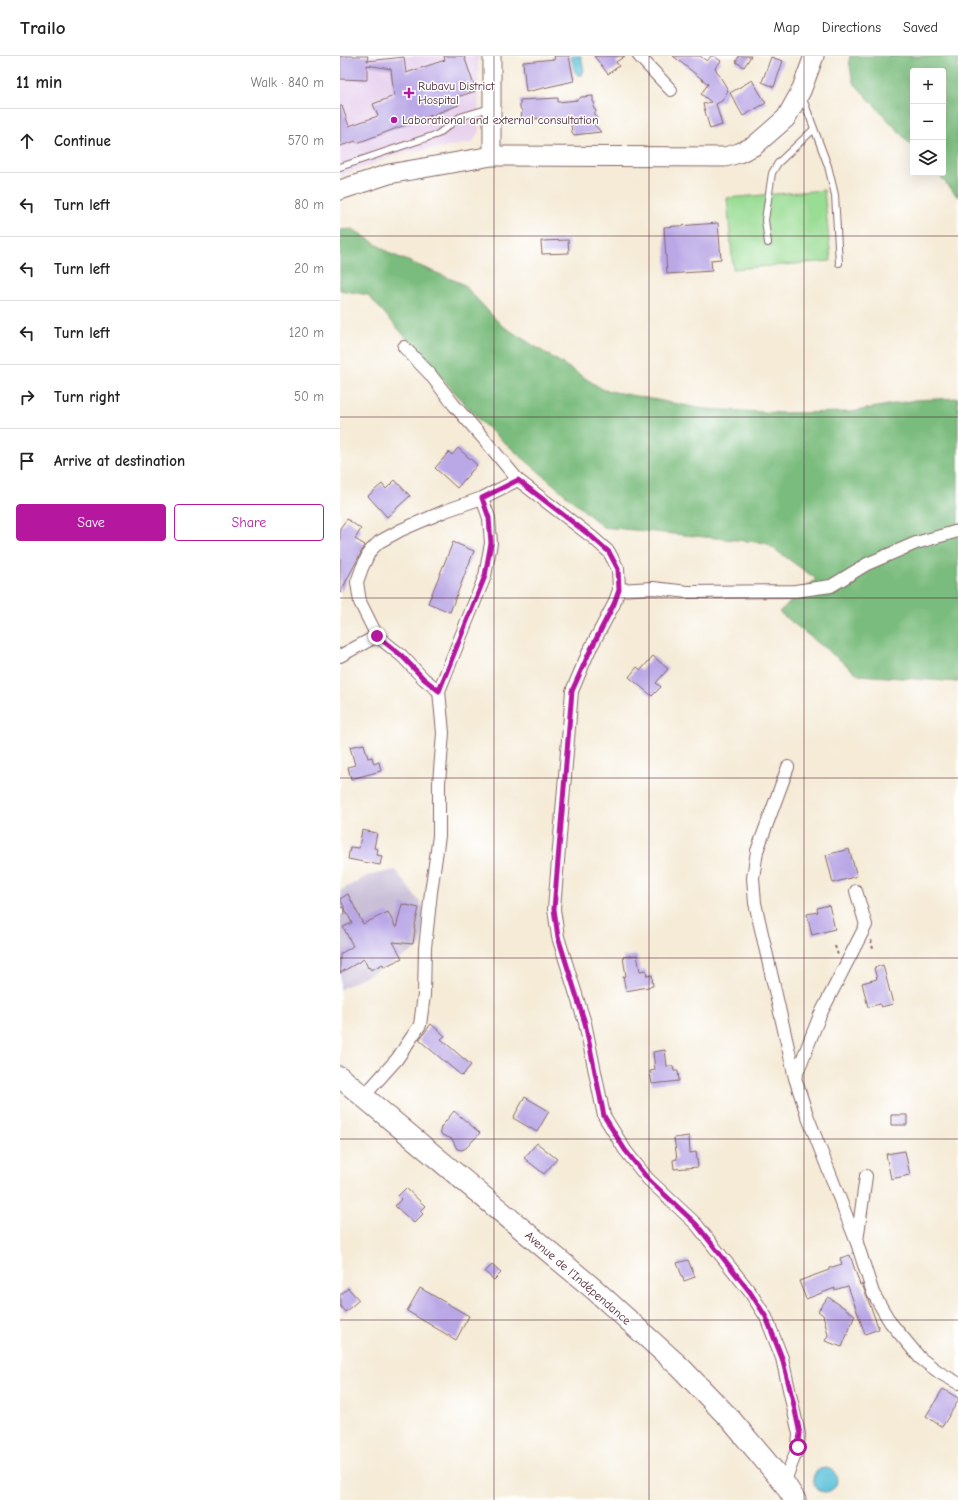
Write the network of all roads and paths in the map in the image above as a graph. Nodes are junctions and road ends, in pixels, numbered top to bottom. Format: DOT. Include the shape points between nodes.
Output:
graph roads {
  1 [pos="492,56"];
  2 [pos="639,56"];
  3 [pos="814,56"];
  4 [pos="671,90"];
  5 [pos="800,91"];
  6 [pos="492,108"];
  7 [pos="814,129"];
  8 [pos="492,156"];
  9 [pos="340,167"];
  10 [pos="340,190"];
  11 [pos="768,243"];
  12 [pos="839,263"];
  13 [pos="404,347"];
  14 [pos="518,480"];
  15 [pos="482,498"];
  16 [pos="958,531"];
  17 [pos="619,590"];
  18 [pos="377,636"];
  19 [pos="340,656"];
  20 [pos="439,691"];
  21 [pos="788,767"];
  22 [pos="856,891"];
  23 [pos="340,1077"];
  24 [pos="794,1078"];
  25 [pos="363,1097"];
  26 [pos="866,1176"];
  27 [pos="857,1243"];
  28 [pos="958,1383"];
  29 [pos="789,1492"];
  1 -- 6 [label="street"];
  2 -- 4 [label="street"];
  3 -- 5 [label="main road"];
  5 -- 7 [label="lane"];
  5 -- 8 [label="main road" via="786,118 768,134 754,146 725,157"];
  6 -- 8 [label="street"];
  6 -- 9 [label="lane" via="460,117 438,134"];
  7 -- 11 [label="lane" via="778,163 772,173 765,220"];
  7 -- 12 [label="lane" via="828,166 835,196"];
  8 -- 10 [label="main road" via="389,174"];
  13 -- 14 [label="street" via="430,374"];
  14 -- 15 [label="street"];
  14 -- 17 [label="street" via="609,552 618,569"];
  15 -- 18 [label="street" via="401,530 379,542 370,551 357,582 360,602"];
  15 -- 20 [label="street" via="489,518 491,543 485,576"];
  16 -- 17 [label="street" via="916,543 867,564 831,586 795,591 688,592 653,588"];
  17 -- 29 [label="street" via="572,691 554,909 558,937 585,1023 604,1116 625,1150 648,1179 696,1224 750,1292 766,1317 782,1358 800,1434"];
  18 -- 19 [label="street"];
  18 -- 20 [label="street"];
  20 -- 25 [label="street" via="443,733 439,783 439,836 426,941 420,1025 397,1059"];
  21 -- 24 [label="street" via="757,851 752,878 755,903"];
  22 -- 24 [label="street" via="866,925 820,1015"];
  23 -- 25 [label="highway, Avenue de l'Indépendance"];
  24 -- 27 [label="street"];
  25 -- 29 [label="highway, Avenue de l'Indépendance" via="595,1290 680,1367 731,1420"];
  26 -- 27 [label="street"];
  27 -- 28 [label="street" via="873,1293 890,1322 920,1358"];
}
